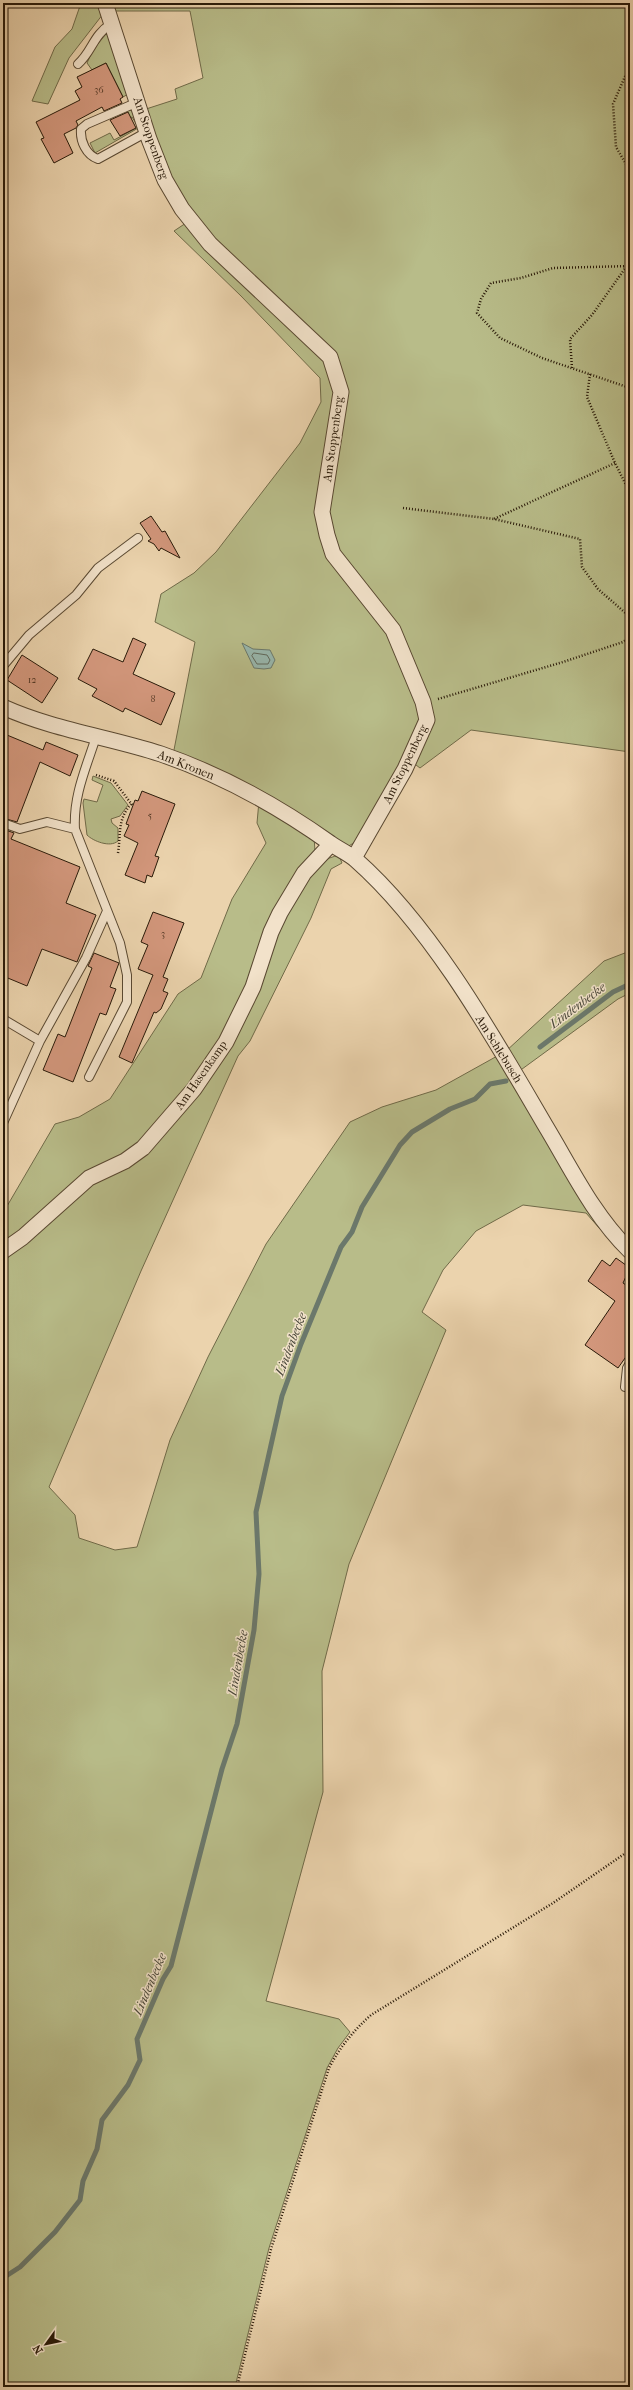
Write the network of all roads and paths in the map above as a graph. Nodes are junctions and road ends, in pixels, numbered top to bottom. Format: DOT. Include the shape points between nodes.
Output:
graph roads {
  1 [pos="105,3"];
  2 [pos="111,24"];
  3 [pos="78,64"];
  4 [pos="630,65"];
  5 [pos="138,102"];
  6 [pos="147,132"];
  7 [pos="630,170"];
  8 [pos="630,266"];
  9 [pos="626,267"];
  10 [pos="572,368"];
  11 [pos="590,374"];
  12 [pos="630,388"];
  13 [pos="615,462"];
  14 [pos="630,493"];
  15 [pos="403,508"];
  16 [pos="494,519"];
  17 [pos="138,538"];
  18 [pos="630,617"];
  19 [pos="630,637"];
  20 [pos="3,666"];
  21 [pos="424,702"];
  22 [pos="3,707"];
  23 [pos="96,737"];
  24 [pos="85,770"];
  25 [pos="3,822"];
  26 [pos="75,829"];
  27 [pos="331,844"];
  28 [pos="118,854"];
  29 [pos="354,858"];
  30 [pos="107,911"];
  31 [pos="3,1019"];
  32 [pos="40,1041"];
  33 [pos="90,1077"];
  34 [pos="3,1123"];
  35 [pos="3,1251"];
  36 [pos="630,1251"];
  37 [pos="630,1363"];
  38 [pos="625,1387"];
  39 [pos="630,1850"];
  40 [pos="237,2387"];
  1 -- 2 [label="street, Am Stoppenberg"];
  2 -- 3 [label="lane" via="95,38"];
  2 -- 5 [label="street, Am Stoppenberg"];
  4 -- 7 [label="path" via="613,104 616,147"];
  5 -- 6 [label="street, Am Stoppenberg"];
  5 -- 6 [label="lane" via="87,124 81,130 80,136 87,152 91,157 98,159"];
  6 -- 21 [label="street, Am Stoppenberg" via="165,180 195,228 330,357 334,365 341,392 322,512 327,535 333,554 393,630"];
  8 -- 9 [label="path"];
  9 -- 10 [label="path" via="592,315 570,339"];
  9 -- 10 [label="path" via="553,268 521,278 490,283 480,299 477,313 500,338 542,358"];
  10 -- 11 [label="path"];
  11 -- 12 [label="path"];
  11 -- 13 [label="path" via="587,397"];
  13 -- 14 [label="path"];
  13 -- 16 [label="path"];
  15 -- 16 [label="path"];
  16 -- 18 [label="path" via="580,539 582,567 598,589"];
  17 -- 20 [label="lane" via="98,568 76,595 29,635"];
  19 -- 21 [label="path" via="624,642 563,662"];
  21 -- 29 [label="street, Am Stoppenberg" via="427,720 422,734"];
  22 -- 23 [label="street, Am Kronen"];
  23 -- 24 [label="lane"];
  23 -- 27 [label="street, Am Kronen" via="162,754 255,794 312,829"];
  24 -- 26 [label="lane" via="77,792"];
  24 -- 28 [label="path" via="114,781 132,805 125,811 119,826"];
  25 -- 26 [label="lane" via="20,830 47,822"];
  26 -- 30 [label="lane"];
  27 -- 29 [label="street, Am Kronen"];
  27 -- 35 [label="street, Am Hasenkamp" via="304,873 280,913 271,932 253,988 226,1042 194,1089 143,1148 125,1161 89,1178 23,1237"];
  29 -- 36 [label="street, Am Schlebusch" via="396,901 443,963 518,1078 594,1207"];
  30 -- 32 [label="lane" via="86,958"];
  30 -- 33 [label="lane" via="120,943 127,975 127,1002"];
  31 -- 32 [label="lane"];
  32 -- 34 [label="lane"];
  37 -- 38 [label="lane" via="626,1368"];
  39 -- 40 [label="path" via="553,1903 371,2014 339,2048 329,2068 271,2249"];
}
